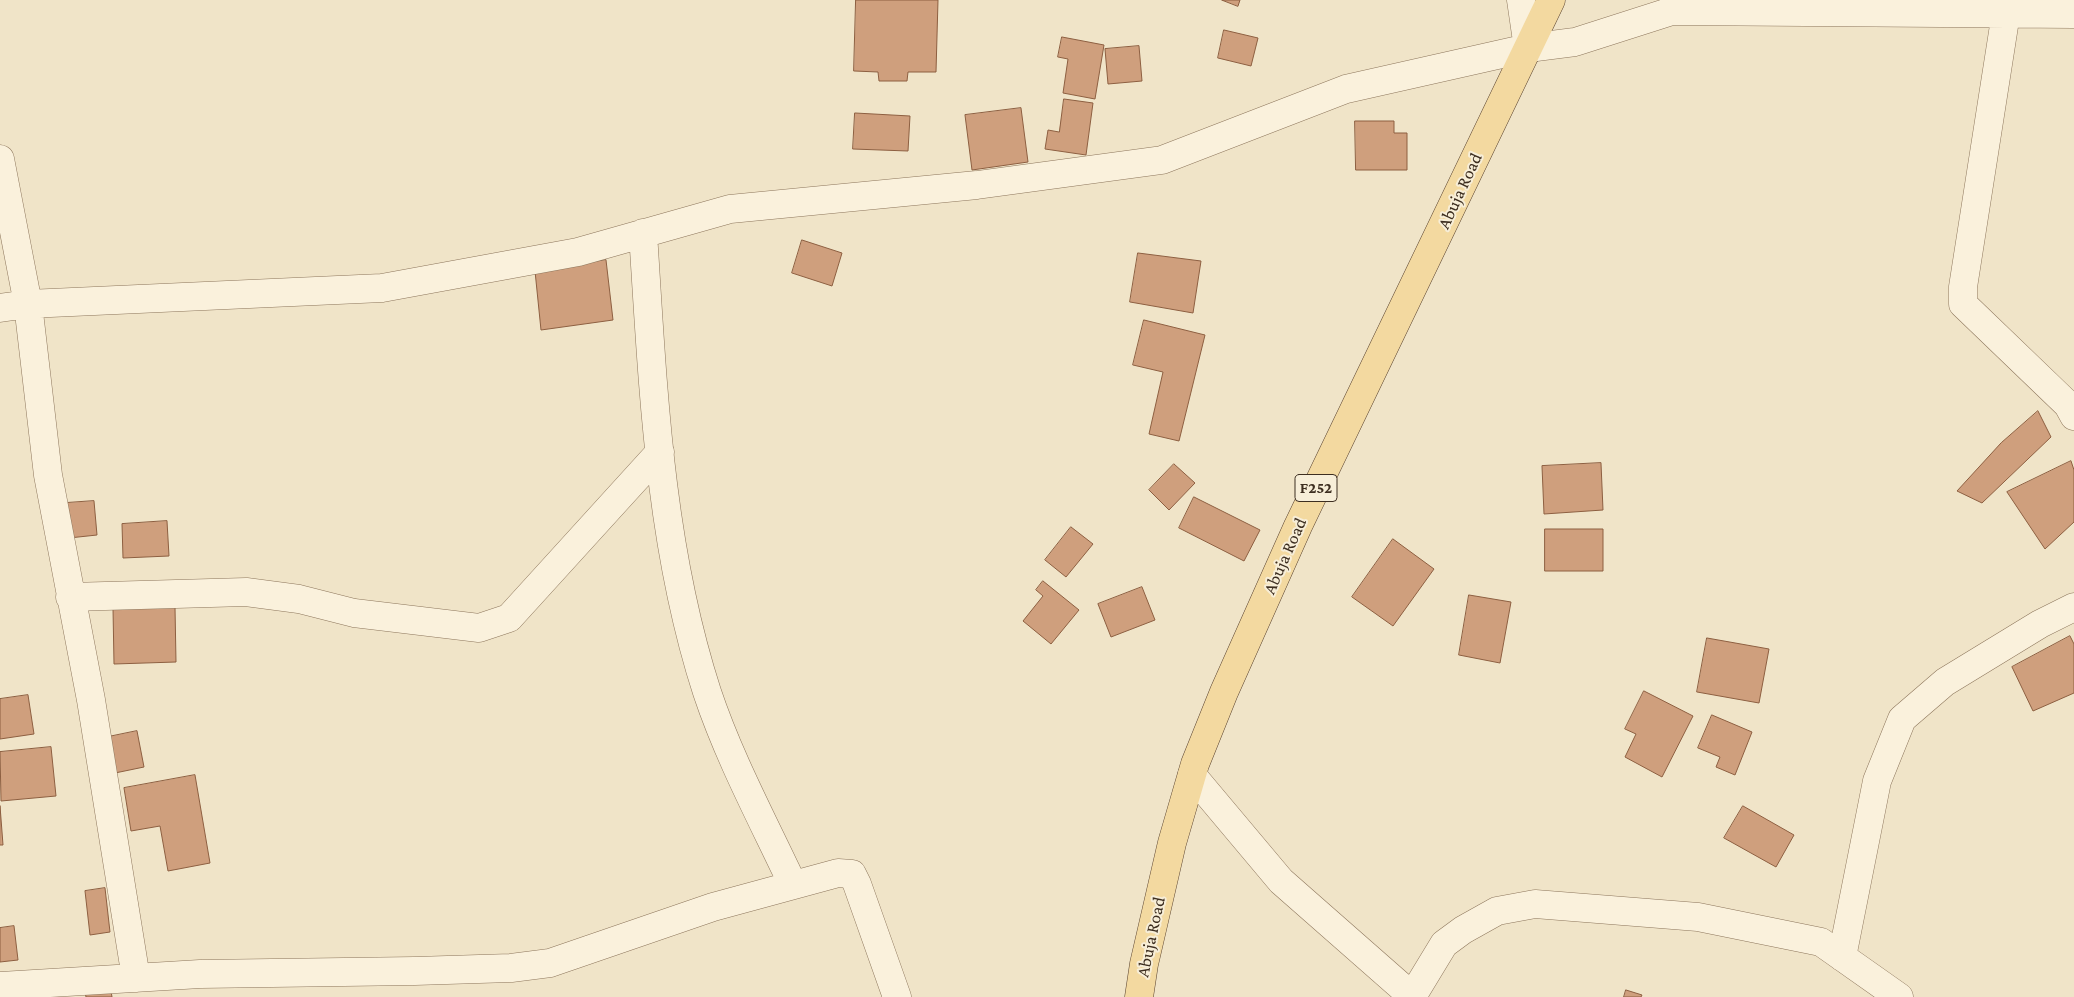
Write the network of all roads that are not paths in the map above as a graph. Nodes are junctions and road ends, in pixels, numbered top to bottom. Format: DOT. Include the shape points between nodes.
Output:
graph roads {
  1 [pos="1522,0"];
  2 [pos="1551,0"];
  3 [pos="1669,5"];
  4 [pos="2006,14"];
  5 [pos="2074,14"];
  6 [pos="1528,48"];
  7 [pos="0,159"];
  8 [pos="643,233"];
  9 [pos="28,304"];
  10 [pos="0,308"];
  11 [pos="2074,416"];
  12 [pos="660,452"];
  13 [pos="70,596"];
  14 [pos="2074,607"];
  15 [pos="1192,775"];
  16 [pos="793,885"];
  17 [pos="1842,956"];
  18 [pos="136,978"];
  19 [pos="0,986"];
  20 [pos="1413,996"];
  21 [pos="897,997"];
  22 [pos="1139,997"];
  23 [pos="1898,997"];
  1 -- 6 [label="street"];
  2 -- 6 [label="main road, Abuja Road / F252"];
  3 -- 4 [label="street"];
  3 -- 6 [label="street" via="1575,42"];
  4 -- 5 [label="street"];
  4 -- 11 [label="street" via="1963,304 2068,405"];
  6 -- 8 [label="street" via="1346,89 1162,160 977,185 730,209"];
  6 -- 15 [label="main road, Abuja Road / F252" via="1298,526 1224,692"];
  7 -- 9 [label="street"];
  8 -- 9 [label="street" via="578,252 382,288"];
  8 -- 12 [label="street"];
  9 -- 10 [label="street"];
  9 -- 13 [label="street" via="48,475"];
  12 -- 13 [label="street" via="508,618 479,628 354,613 299,599 246,592"];
  12 -- 16 [label="street" via="680,591 707,691 724,739"];
  13 -- 18 [label="street" via="91,700"];
  14 -- 17 [label="street" via="2040,624 1946,682 1902,719 1877,781"];
  15 -- 20 [label="street" via="1281,881"];
  15 -- 22 [label="main road, Abuja Road / F252" via="1172,843"];
  16 -- 18 [label="street" via="713,907 550,963 501,968"];
  16 -- 21 [label="street" via="838,873 852,874"];
  17 -- 20 [label="street" via="1821,942 1698,917 1535,904 1497,911 1462,930 1444,944"];
  17 -- 23 [label="street"];
  18 -- 19 [label="street"];
}
